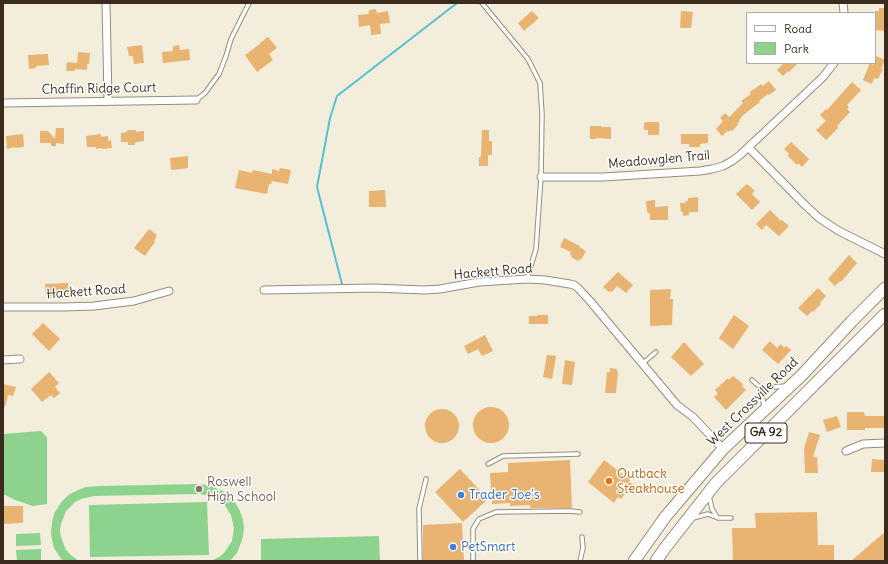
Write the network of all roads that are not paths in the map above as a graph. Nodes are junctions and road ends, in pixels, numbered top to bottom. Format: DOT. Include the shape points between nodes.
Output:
graph roads {
  1 [pos="106,3"];
  2 [pos="249,3"];
  3 [pos="482,3"];
  4 [pos="833,64"];
  5 [pos="196,100"];
  6 [pos="108,101"];
  7 [pos="3,103"];
  8 [pos="748,148"];
  9 [pos="541,177"];
  10 [pos="885,254"];
  11 [pos="527,279"];
  12 [pos="885,288"];
  13 [pos="264,290"];
  14 [pos="169,291"];
  15 [pos="3,307"];
  16 [pos="885,314"];
  17 [pos="656,352"];
  18 [pos="20,359"];
  19 [pos="3,360"];
  20 [pos="643,363"];
  21 [pos="752,380"];
  22 [pos="791,385"];
  23 [pos="761,388"];
  24 [pos="764,410"];
  25 [pos="885,443"];
  26 [pos="723,449"];
  27 [pos="846,451"];
  28 [pos="578,454"];
  29 [pos="488,464"];
  30 [pos="426,479"];
  31 [pos="708,494"];
  32 [pos="580,512"];
  33 [pos="718,518"];
  34 [pos="731,518"];
  35 [pos="688,520"];
  36 [pos="582,537"];
  37 [pos="420,561"];
  38 [pos="473,561"];
  39 [pos="580,561"];
  40 [pos="634,561"];
  41 [pos="656,561"];
  1 -- 6 [label="street"];
  2 -- 5 [label="lane" via="231,39 220,74"];
  3 -- 9 [label="lane" via="528,59 540,83"];
  4 -- 8 [label="street, Meadowglen Trail" via="823,77"];
  5 -- 6 [label="street, Chaffin Ridge Court"];
  6 -- 7 [label="street, Chaffin Ridge Court"];
  8 -- 9 [label="street, Meadowglen Trail" via="732,161 712,169 603,177"];
  8 -- 10 [label="street" via="820,218 839,231"];
  9 -- 11 [label="lane" via="536,249"];
  11 -- 13 [label="street, Hackett Road" via="479,282 424,290"];
  11 -- 20 [label="street, Hackett Road" via="574,285"];
  12 -- 22 [label="main road, West Crossville Road / GA 92"];
  14 -- 15 [label="street, Hackett Road" via="134,301 94,306"];
  16 -- 31 [label="main road, GA 92"];
  17 -- 20 [label="lane"];
  18 -- 19 [label="street"];
  20 -- 26 [label="street, Hackett Road" via="677,405 693,417"];
  21 -- 23 [label="lane"];
  22 -- 23 [label="lane"];
  22 -- 24 [label="main road, West Crossville Road / GA 92"];
  23 -- 24 [label="lane"];
  24 -- 26 [label="main road, West Crossville Road / GA 92"];
  25 -- 27 [label="street" via="863,444"];
  26 -- 40 [label="main road, West Crossville Road / GA 92" via="666,516"];
  28 -- 29 [label="lane" via="503,456"];
  30 -- 37 [label="lane" via="419,509"];
  31 -- 33 [label="lane" via="712,509"];
  31 -- 35 [label="main road, GA 92"];
  32 -- 38 [label="lane" via="496,512 479,519 473,529"];
  33 -- 34 [label="lane"];
  33 -- 35 [label="lane" via="708,514"];
  35 -- 41 [label="main road, GA 92"];
  36 -- 39 [label="lane"];
}
